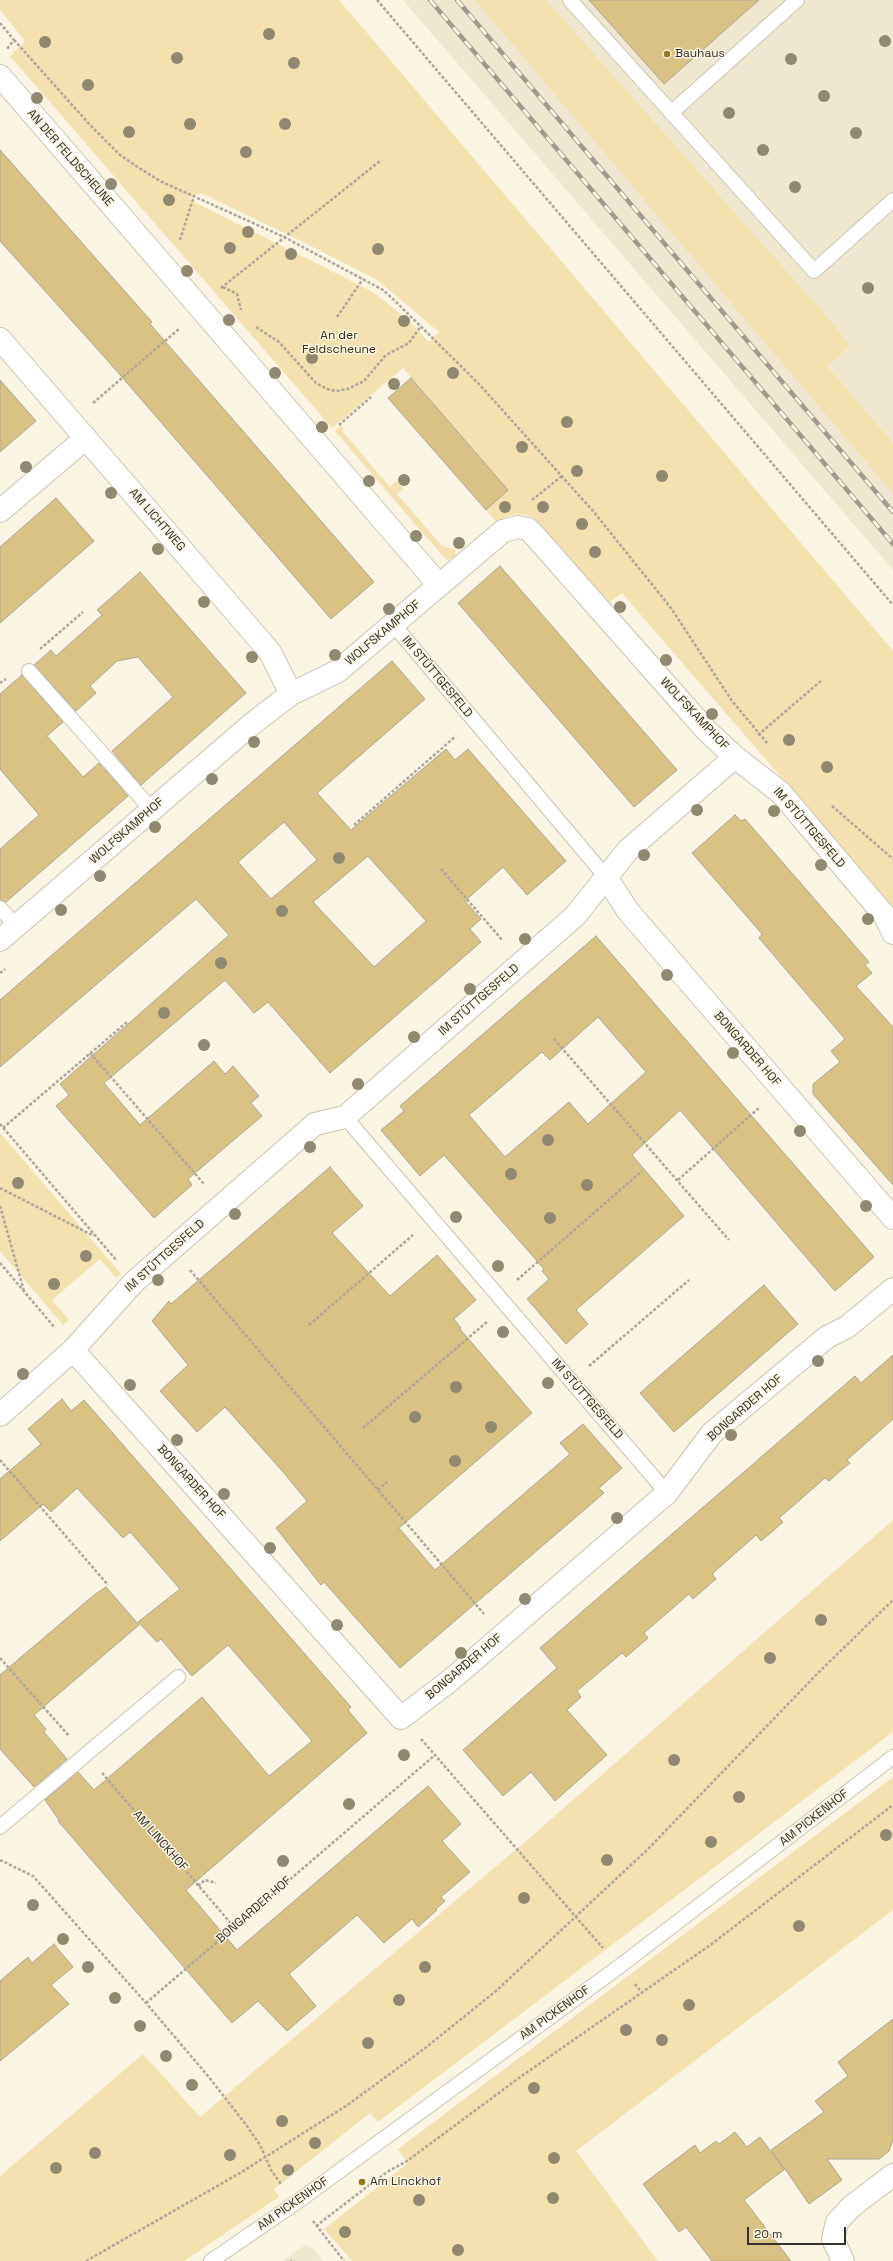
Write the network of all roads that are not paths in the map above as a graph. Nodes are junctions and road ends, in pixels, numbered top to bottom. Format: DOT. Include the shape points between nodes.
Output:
graph roads {
  1 [pos="570,0"];
  2 [pos="796,0"];
  3 [pos="0,76"];
  4 [pos="671,113"];
  5 [pos="893,200"];
  6 [pos="0,339"];
  7 [pos="86,438"];
  8 [pos="0,511"];
  9 [pos="439,585"];
  10 [pos="393,624"];
  11 [pos="29,671"];
  12 [pos="291,694"];
  13 [pos="735,757"];
  14 [pos="152,810"];
  15 [pos="606,877"];
  16 [pos="0,908"];
  17 [pos="8,933"];
  18 [pos="893,933"];
  19 [pos="344,1117"];
  20 [pos="893,1218"];
  21 [pos="893,1289"];
  22 [pos="73,1350"];
  23 [pos="0,1415"];
  24 [pos="667,1493"];
  25 [pos="178,1677"];
  26 [pos="893,1757"];
  27 [pos="0,1827"];
  28 [pos="893,2176"];
  29 [pos="211,2261"];
  30 [pos="843,2261"];
  1 -- 4 [label="lane"];
  2 -- 4 [label="lane"];
  3 -- 9 [label="street, AN DER FELDSCHEUNE"];
  4 -- 5 [label="lane" via="814,271"];
  6 -- 7 [label="street"];
  7 -- 8 [label="street"];
  7 -- 12 [label="street, AM LICHTWEG" via="270,652"];
  9 -- 10 [label="street, WOLFSKAMPHOF"];
  9 -- 13 [label="street, WOLFSKAMPHOF" via="502,531 518,527 528,529 706,730"];
  10 -- 12 [label="street, WOLFSKAMPHOF" via="338,671"];
  10 -- 15 [label="lane, IM STÜTTGESFELD"];
  11 -- 14 [label="lane"];
  12 -- 14 [label="street, WOLFSKAMPHOF"];
  13 -- 15 [label="street, IM STÜTTGESFELD" via="628,850"];
  13 -- 18 [label="street, IM STÜTTGESFELD" via="781,793 885,916"];
  14 -- 17 [label="street, WOLFSKAMPHOF"];
  15 -- 19 [label="street, IM STÜTTGESFELD" via="575,916"];
  15 -- 20 [label="street, BONGARDER HOF" via="628,911"];
  16 -- 17 [label="lane"];
  19 -- 22 [label="street, IM STÜTTGESFELD" via="315,1124 134,1282"];
  19 -- 24 [label="lane, IM STÜTTGESFELD"];
  21 -- 24 [label="street, BONGARDER HOF" via="847,1327 828,1338 712,1434"];
  22 -- 23 [label="street, IM STÜTTGESFELD"];
  22 -- 24 [label="street, BONGARDER HOF" via="402,1718 452,1679"];
  25 -- 27 [label="lane"];
  26 -- 29 [label="lane, AM PICKENHOF" via="620,1966 297,2202"];
  28 -- 30 [label="street" via="852,2206 837,2222 833,2239"];
}
